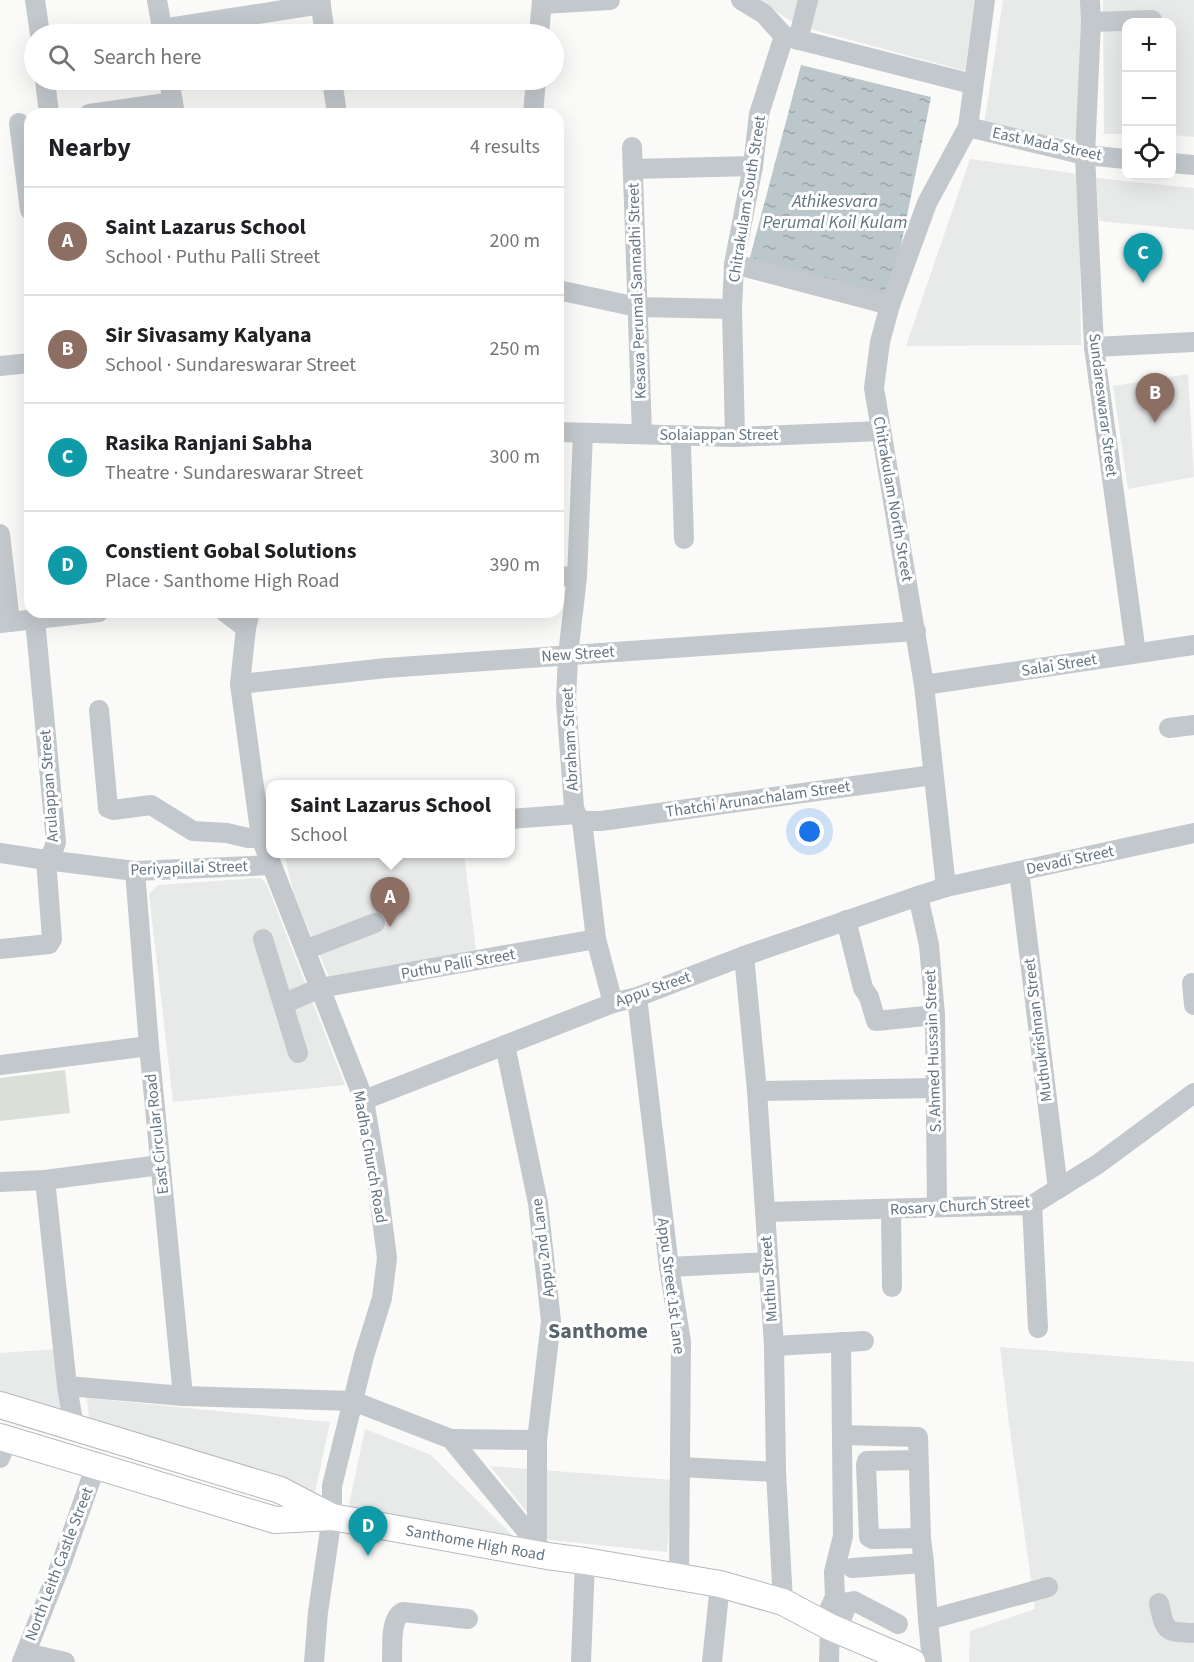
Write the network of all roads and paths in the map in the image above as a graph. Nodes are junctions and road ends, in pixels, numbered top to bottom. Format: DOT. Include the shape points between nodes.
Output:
graph roads {
  1 [pos="35,0"];
  2 [pos="157,0"];
  3 [pos="610,0"];
  4 [pos="741,0"];
  5 [pos="808,0"];
  6 [pos="985,0"];
  7 [pos="1090,0"];
  8 [pos="320,2"];
  9 [pos="542,2"];
  10 [pos="1122,21"];
  11 [pos="1091,22"];
  12 [pos="39,24"];
  13 [pos="161,24"];
  14 [pos="204,24"];
  15 [pos="323,24"];
  16 [pos="541,24"];
  17 [pos="791,38"];
  18 [pos="972,84"];
  19 [pos="46,90"];
  20 [pos="171,90"];
  21 [pos="333,90"];
  22 [pos="535,90"];
  23 [pos="48,108"];
  24 [pos="174,108"];
  25 [pos="336,108"];
  26 [pos="533,108"];
  27 [pos="16,123"];
  28 [pos="968,127"];
  29 [pos="632,147"];
  30 [pos="1085,155"];
  31 [pos="1122,159"];
  32 [pos="1176,163"];
  33 [pos="1194,165"];
  34 [pos="753,166"];
  35 [pos="633,169"];
  36 [pos="24,173"];
  37 [pos="734,264"];
  38 [pos="564,291"];
  39 [pos="890,304"];
  40 [pos="637,307"];
  41 [pos="732,309"];
  42 [pos="1194,342"];
  43 [pos="1094,347"];
  44 [pos="24,364"];
  45 [pos="0,366"];
  46 [pos="881,431"];
  47 [pos="564,432"];
  48 [pos="583,433"];
  49 [pos="642,434"];
  50 [pos="682,435"];
  51 [pos="735,437"];
  52 [pos="0,534"];
  53 [pos="684,539"];
  54 [pos="568,577"];
  55 [pos="42,618"];
  56 [pos="35,619"];
  57 [pos="248,620"];
  58 [pos="5,622"];
  59 [pos="916,631"];
  60 [pos="1194,645"];
  61 [pos="1136,654"];
  62 [pos="568,655"];
  63 [pos="240,684"];
  64 [pos="924,686"];
  65 [pos="99,711"];
  66 [pos="1194,725"];
  67 [pos="1169,728"];
  68 [pos="933,775"];
  69 [pos="579,818"];
  70 [pos="515,819"];
  71 [pos="1194,833"];
  72 [pos="266,838"];
  73 [pos="0,853"];
  74 [pos="270,858"];
  75 [pos="46,860"];
  76 [pos="271,865"];
  77 [pos="135,871"];
  78 [pos="1019,871"];
  79 [pos="946,887"];
  80 [pos="918,896"];
  81 [pos="846,920"];
  82 [pos="375,923"];
  83 [pos="263,939"];
  84 [pos="596,939"];
  85 [pos="0,949"];
  86 [pos="305,950"];
  87 [pos="744,956"];
  88 [pos="1192,983"];
  89 [pos="321,988"];
  90 [pos="637,997"];
  91 [pos="613,1003"];
  92 [pos="283,1004"];
  93 [pos="1194,1005"];
  94 [pos="935,1015"];
  95 [pos="505,1045"];
  96 [pos="149,1046"];
  97 [pos="298,1053"];
  98 [pos="0,1065"];
  99 [pos="935,1088"];
  100 [pos="757,1090"];
  101 [pos="1194,1094"];
  102 [pos="364,1100"];
  103 [pos="160,1165"];
  104 [pos="45,1180"];
  105 [pos="0,1182"];
  106 [pos="1058,1189"];
  107 [pos="1032,1205"];
  108 [pos="937,1207"];
  109 [pos="891,1210"];
  110 [pos="765,1212"];
  111 [pos="767,1262"];
  112 [pos="669,1267"];
  113 [pos="892,1287"];
  114 [pos="1038,1328"];
  115 [pos="864,1341"];
  116 [pos="841,1342"];
  117 [pos="774,1346"];
  118 [pos="67,1386"];
  119 [pos="183,1396"];
  120 [pos="353,1401"];
  121 [pos="0,1404"];
  122 [pos="74,1427"];
  123 [pos="843,1435"];
  124 [pos="451,1439"];
  125 [pos="537,1440"];
  126 [pos="2,1444"];
  127 [pos="918,1460"];
  128 [pos="96,1465"];
  129 [pos="680,1467"];
  130 [pos="776,1472"];
  131 [pos="332,1517"];
  132 [pos="921,1538"];
  133 [pos="542,1551"];
  134 [pos="585,1561"];
  135 [pos="924,1563"];
  136 [pos="852,1568"];
  137 [pos="679,1576"];
  138 [pos="720,1584"];
  139 [pos="1048,1587"];
  140 [pos="783,1602"];
  141 [pos="1160,1603"];
  142 [pos="468,1619"];
  143 [pos="928,1620"];
  144 [pos="898,1624"];
  145 [pos="830,1627"];
  146 [pos="1194,1634"];
  147 [pos="24,1658"];
  148 [pos="65,1662"];
  149 [pos="314,1662"];
  150 [pos="392,1662"];
  151 [pos="581,1662"];
  152 [pos="712,1662"];
  153 [pos="830,1662"];
  154 [pos="912,1662"];
  155 [pos="932,1662"];
  1 -- 12 [label="street"];
  2 -- 13 [label="street"];
  3 -- 9 [label="street"];
  4 -- 17 [label="street"];
  5 -- 17 [label="street, Chitrakulam South Street"];
  6 -- 18 [label="street"];
  7 -- 11 [label="street, Sundareswarar Street"];
  8 -- 14 [label="street"];
  8 -- 15 [label="street"];
  9 -- 16 [label="street"];
  10 -- 11 [label="street"];
  11 -- 30 [label="street, Sundareswarar Street"];
  17 -- 18 [label="street"];
  17 -- 34 [label="street, Chitrakulam South Street" via="759,114"];
  18 -- 28 [label="street"];
  19 -- 23 [label="street"];
  20 -- 24 [label="street"];
  21 -- 25 [label="street"];
  22 -- 26 [label="street"];
  27 -- 36 [label="street"];
  28 -- 30 [label="street, East Mada Street"];
  28 -- 39 [label="street, Chitrakulam North Street" via="927,203"];
  29 -- 35 [label="street, Kesava Perumal Sannadhi Street"];
  30 -- 31 [label="street, East Mada Street"];
  30 -- 43 [label="street, Sundareswarar Street"];
  32 -- 33 [label="street"];
  34 -- 35 [label="street"];
  34 -- 37 [label="street, Chitrakulam South Street"];
  35 -- 40 [label="street, Kesava Perumal Sannadhi Street"];
  37 -- 39 [label="street"];
  37 -- 41 [label="street, Chitrakulam South Street"];
  38 -- 40 [label="street"];
  39 -- 46 [label="street, Chitrakulam North Street" via="874,388"];
  40 -- 41 [label="street"];
  40 -- 49 [label="street, Kesava Perumal Sannadhi Street"];
  41 -- 51 [label="street, Chitrakulam South Street"];
  42 -- 43 [label="street"];
  43 -- 61 [label="street, Sundareswarar Street"];
  44 -- 45 [label="street"];
  46 -- 51 [label="street, Solaiappan Street"];
  46 -- 59 [label="street, Chitrakulam North Street"];
  47 -- 48 [label="street, Solaiappan Street"];
  48 -- 49 [label="street, Solaiappan Street"];
  48 -- 54 [label="street, Abraham Street"];
  49 -- 50 [label="street, Solaiappan Street"];
  50 -- 51 [label="street, Solaiappan Street"];
  50 -- 53 [label="street"];
  52 -- 58 [label="street"];
  54 -- 62 [label="street, Abraham Street"];
  55 -- 56 [label="street"];
  56 -- 58 [label="street"];
  56 -- 75 [label="street, Arulappan Street" via="56,842"];
  57 -- 63 [label="street, Madha Church Road"];
  59 -- 62 [label="street, New Street"];
  59 -- 64 [label="street, Chitrakulam North Street"];
  60 -- 61 [label="street, Salai Street"];
  61 -- 64 [label="street, Salai Street"];
  62 -- 63 [label="street, New Street" via="386,668"];
  62 -- 69 [label="street, Abraham Street" via="570,765 574,807"];
  63 -- 72 [label="street, Madha Church Road"];
  64 -- 68 [label="street, Chitrakulam North Street"];
  65 -- 72 [label="street" via="108,808 152,805 193,831"];
  66 -- 67 [label="street"];
  68 -- 69 [label="street, Thatchi Arunachalam Street" via="601,821"];
  68 -- 79 [label="street, Chitrakulam North Street"];
  69 -- 70 [label="street, Thatchi Arunachalam Street"];
  69 -- 84 [label="street, Abraham Street"];
  71 -- 78 [label="street, Devadi Street"];
  73 -- 75 [label="street, Periyapillai Street"];
  74 -- 76 [label="street, Madha Church Road"];
  75 -- 77 [label="street, Periyapillai Street"];
  75 -- 85 [label="street, Arulappan Street" via="52,939 49,944"];
  76 -- 77 [label="street, Periyapillai Street"];
  76 -- 86 [label="street, Madha Church Road"];
  77 -- 96 [label="street, East Circular Road"];
  78 -- 79 [label="street, Devadi Street"];
  78 -- 106 [label="street, Muthukrishnan Street"];
  79 -- 80 [label="street, Appu Street"];
  80 -- 81 [label="street, Appu Street"];
  80 -- 94 [label="street, S. Ahmed Hussain Street" via="929,945"];
  81 -- 87 [label="street, Appu Street"];
  81 -- 94 [label="street" via="876,1021"];
  82 -- 86 [label="street"];
  83 -- 92 [label="street"];
  84 -- 89 [label="street, Puthu Palli Street"];
  84 -- 91 [label="street, Abraham Street"];
  86 -- 89 [label="street, Madha Church Road"];
  87 -- 90 [label="street, Appu Street"];
  87 -- 100 [label="street, Muthu Street"];
  88 -- 93 [label="street"];
  89 -- 92 [label="street, Puthu Palli Street"];
  89 -- 102 [label="street, Madha Church Road"];
  90 -- 91 [label="street, Appu Street"];
  90 -- 112 [label="street, Appu Street 1st Lane"];
  91 -- 95 [label="street, Appu Street"];
  92 -- 97 [label="street"];
  94 -- 99 [label="street, S. Ahmed Hussain Street"];
  95 -- 102 [label="street, Appu Street"];
  95 -- 125 [label="street, Appu 2nd Lane" via="538,1203 551,1321"];
  96 -- 98 [label="street"];
  96 -- 103 [label="street, East Circular Road"];
  99 -- 100 [label="street"];
  99 -- 108 [label="street, S. Ahmed Hussain Street"];
  100 -- 110 [label="street, Muthu Street"];
  101 -- 106 [label="street, Rosary Church Street"];
  102 -- 120 [label="street, Madha Church Road" via="387,1258 382,1298"];
  103 -- 104 [label="street"];
  103 -- 119 [label="street, East Circular Road"];
  104 -- 105 [label="street"];
  104 -- 118 [label="street"];
  106 -- 107 [label="street, Rosary Church Street"];
  107 -- 108 [label="street, Rosary Church Street"];
  107 -- 114 [label="street"];
  108 -- 109 [label="street, Rosary Church Street"];
  109 -- 110 [label="street, Rosary Church Street"];
  109 -- 113 [label="street"];
  110 -- 111 [label="street, Muthu Street"];
  111 -- 112 [label="street"];
  111 -- 117 [label="street, Muthu Street"];
  112 -- 129 [label="street, Appu Street 1st Lane" via="681,1341"];
  115 -- 116 [label="street"];
  116 -- 117 [label="street"];
  116 -- 123 [label="street"];
  117 -- 130 [label="street, Muthu Street"];
  118 -- 119 [label="street"];
  118 -- 122 [label="street"];
  119 -- 120 [label="street"];
  120 -- 124 [label="street"];
  120 -- 131 [label="street, Madha Church Road" via="332,1486"];
  121 -- 122 [label="main road"];
  122 -- 131 [label="main road" via="280,1490"];
  123 -- 127 [label="street" via="916,1436"];
  123 -- 145 [label="street" via="843,1536 834,1572"];
  124 -- 125 [label="street"];
  124 -- 133 [label="street"];
  125 -- 133 [label="street, Appu 2nd Lane"];
  126 -- 128 [label="main road, Santhome High Road"];
  127 -- 132 [label="street"];
  127 -- 132 [label="street" via="867,1461 866,1465 870,1539"];
  128 -- 131 [label="main road, Santhome High Road" via="275,1520"];
  128 -- 147 [label="street, North Leith Castle Street"];
  129 -- 130 [label="street"];
  129 -- 137 [label="street, Appu Street 1st Lane"];
  130 -- 140 [label="street, Muthu Street"];
  131 -- 133 [label="main road, Santhome High Road"];
  131 -- 149 [label="street, Madha Church Road"];
  132 -- 135 [label="street"];
  133 -- 134 [label="main road, Santhome High Road"];
  134 -- 137 [label="main road, Santhome High Road"];
  134 -- 151 [label="street"];
  135 -- 136 [label="street"];
  135 -- 143 [label="street"];
  137 -- 138 [label="main road, Santhome High Road"];
  138 -- 140 [label="main road, Santhome High Road"];
  138 -- 152 [label="street"];
  139 -- 143 [label="street"];
  140 -- 145 [label="main road, Santhome High Road"];
  141 -- 146 [label="street" via="1164,1625 1171,1632"];
  142 -- 150 [label="street" via="400,1613 394,1624"];
  143 -- 155 [label="street"];
  144 -- 145 [label="street" via="854,1601 848,1602"];
  145 -- 153 [label="street"];
  145 -- 154 [label="main road, Santhome High Road"];
  147 -- 148 [label="street"];
}
